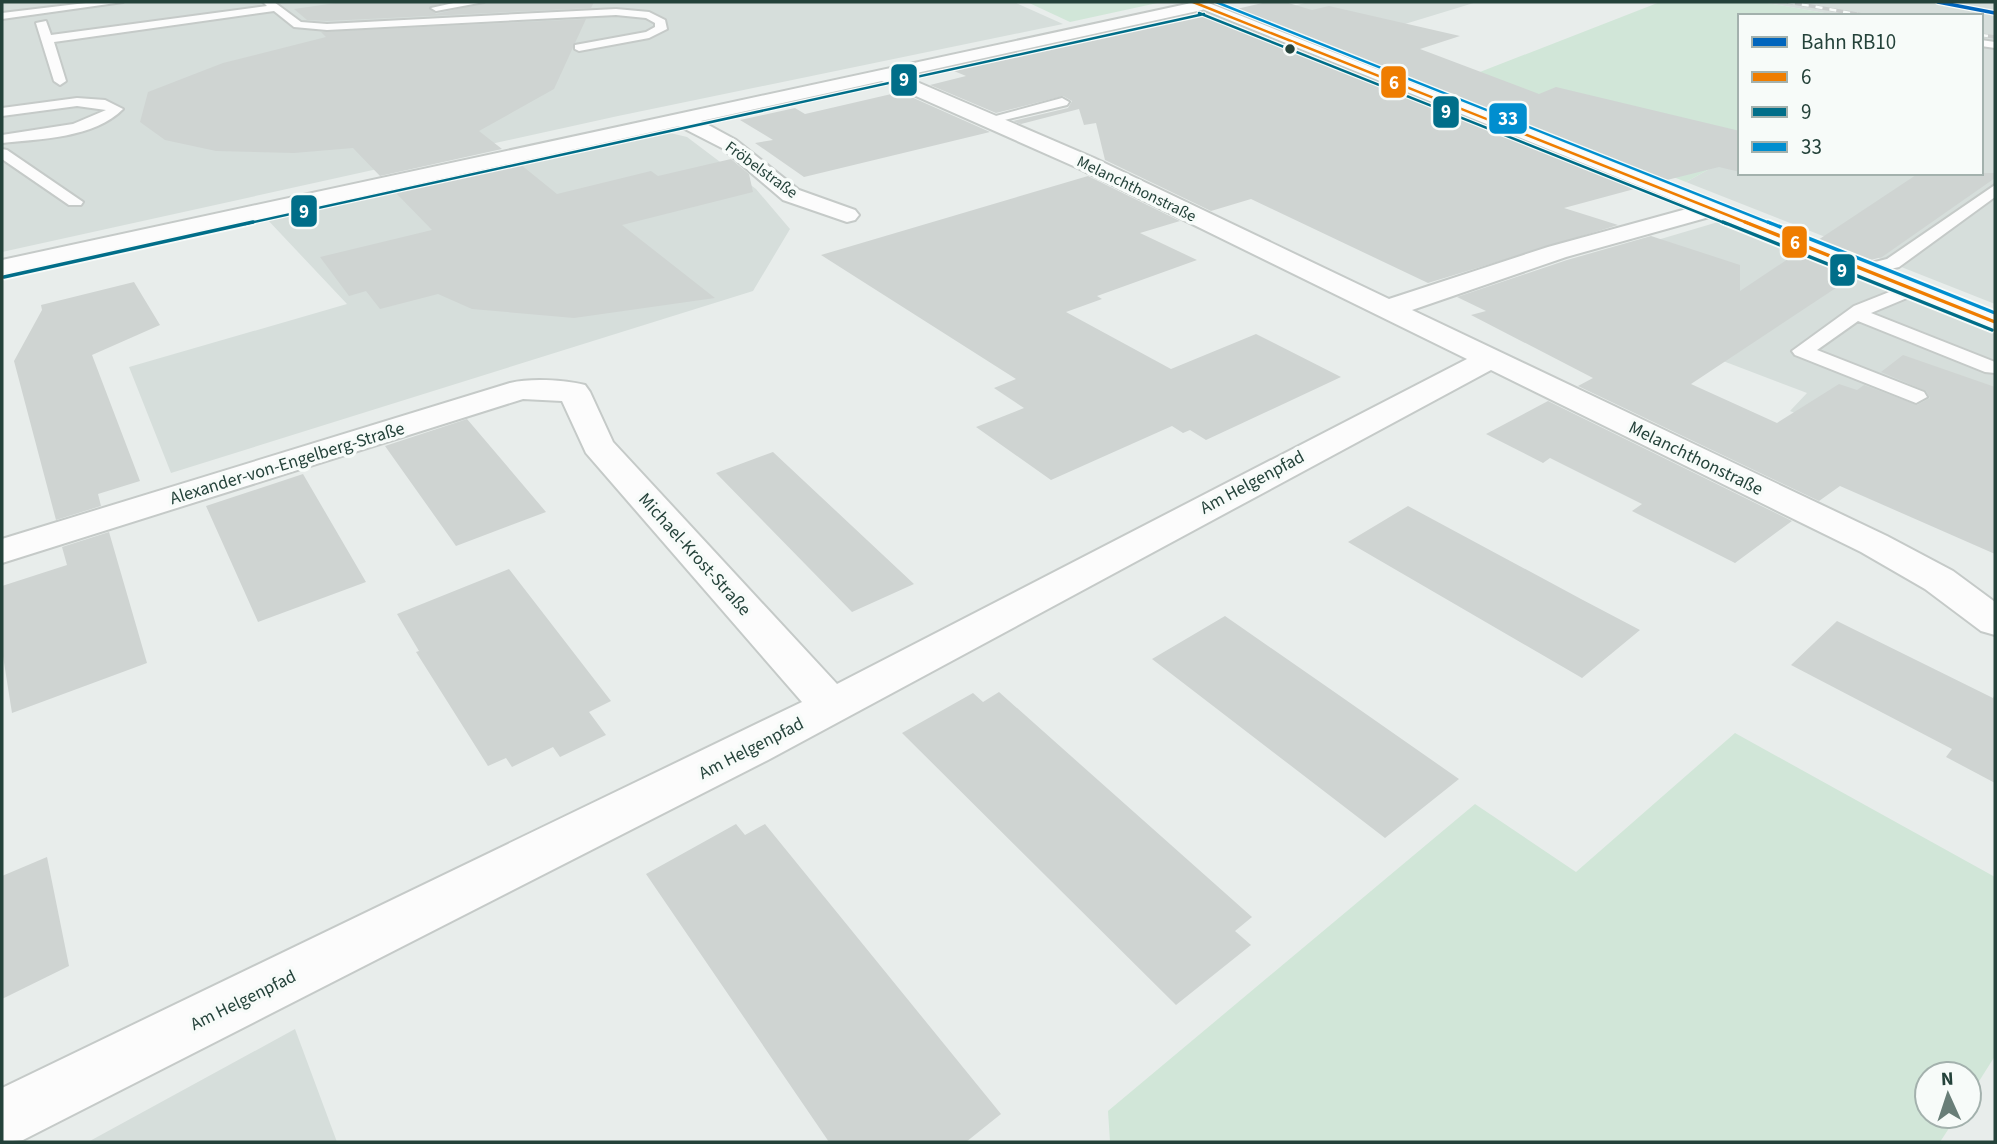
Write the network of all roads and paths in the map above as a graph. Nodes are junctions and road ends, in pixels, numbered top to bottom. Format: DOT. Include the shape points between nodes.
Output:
graph roads {
  1 [pos="118,2"];
  2 [pos="479,2"];
  3 [pos="1198,4"];
  4 [pos="272,5"];
  5 [pos="38,11"];
  6 [pos="2,16"];
  7 [pos="349,26"];
  8 [pos="49,39"];
  9 [pos="579,47"];
  10 [pos="883,74"];
  11 [pos="60,81"];
  12 [pos="1062,102"];
  13 [pos="2,112"];
  14 [pos="680,118"];
  15 [pos="988,120"];
  16 [pos="2,139"];
  17 [pos="2,153"];
  18 [pos="1995,190"];
  19 [pos="75,202"];
  20 [pos="1712,209"];
  21 [pos="847,215"];
  22 [pos="2,268"];
  23 [pos="1865,270"];
  24 [pos="1912,289"];
  25 [pos="1389,308"];
  26 [pos="1857,314"];
  27 [pos="1995,322"];
  28 [pos="1491,358"];
  29 [pos="1992,368"];
  30 [pos="574,391"];
  31 [pos="1916,397"];
  32 [pos="2,551"];
  33 [pos="1995,622"];
  34 [pos="831,706"];
  35 [pos="2,1119"];
  1 -- 5 [label="lane"];
  2 -- 7 [label="lane" via="381,16"];
  3 -- 10 [label="street"];
  3 -- 20 [label="street"];
  4 -- 7 [label="lane" via="298,25"];
  4 -- 8 [label="lane"];
  5 -- 6 [label="lane"];
  5 -- 8 [label="lane"];
  7 -- 9 [label="lane" via="616,12 649,15 661,22 661,29 649,34"];
  8 -- 11 [label="lane"];
  10 -- 14 [label="street"];
  10 -- 15 [label="street, Melanchthonstraße"];
  12 -- 15 [label="lane"];
  13 -- 16 [label="lane" via="80,102 107,103 116,109 77,127"];
  14 -- 21 [label="street, Fröbelstraße" via="729,144 791,195"];
  14 -- 22 [label="street"];
  15 -- 25 [label="street, Melanchthonstraße"];
  17 -- 19 [label="lane"];
  18 -- 23 [label="lane" via="1893,263"];
  20 -- 23 [label="street"];
  20 -- 25 [label="street" via="1557,252"];
  23 -- 24 [label="street"];
  24 -- 26 [label="lane"];
  24 -- 27 [label="street"];
  25 -- 28 [label="street, Melanchthonstraße"];
  26 -- 29 [label="lane"];
  26 -- 31 [label="lane" via="1802,351"];
  28 -- 33 [label="street, Melanchthonstraße" via="1874,544 1939,580"];
  28 -- 34 [label="street, Am Helgenpfad"];
  30 -- 32 [label="street, Alexander-von-Engelberg-Straße" via="521,390"];
  30 -- 34 [label="street, Michael-Krost-Straße" via="598,446"];
  34 -- 35 [label="street, Am Helgenpfad"];
}
